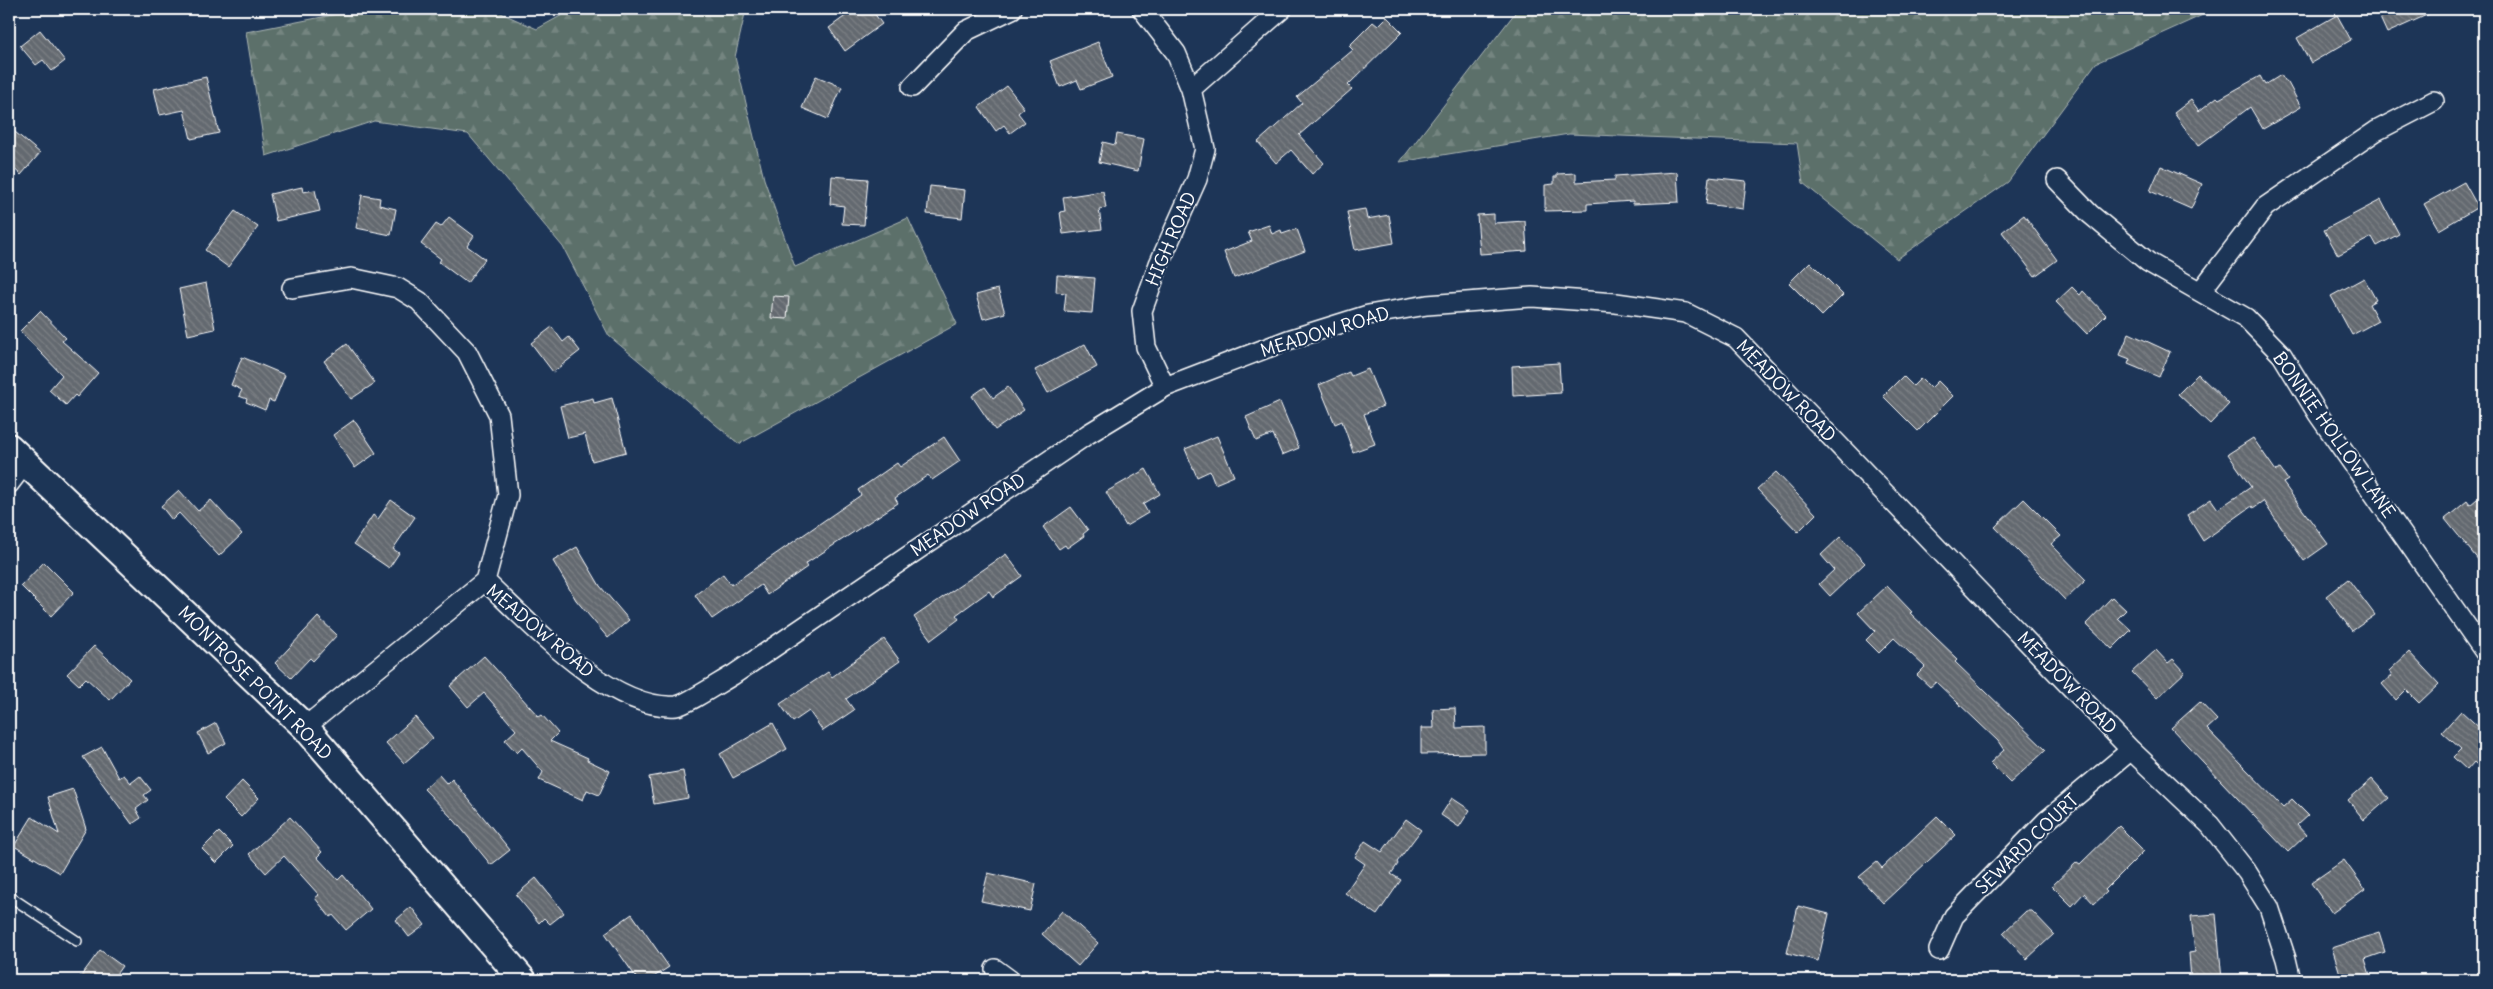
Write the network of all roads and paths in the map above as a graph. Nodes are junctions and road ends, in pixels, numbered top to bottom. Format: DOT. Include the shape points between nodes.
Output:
graph roads {
  1 [pos="1012,9"];
  2 [pos="1142,9"];
  3 [pos="1282,9"];
  4 [pos="912,87"];
  5 [pos="1191,89"];
  6 [pos="2434,101"];
  7 [pos="2057,180"];
  8 [pos="292,288"];
  9 [pos="2201,291"];
  10 [pos="1165,387"];
  11 [pos="17,455"];
  12 [pos="9,484"];
  13 [pos="485,581"];
  14 [pos="2484,651"];
  15 [pos="305,727"];
  16 [pos="2131,750"];
  17 [pos="9,896"];
  18 [pos="77,941"];
  19 [pos="1939,950"];
  20 [pos="523,980"];
  21 [pos="2291,980"];
  1 -- 4 [label="street" via="966,31"];
  2 -- 5 [label="street, HIGH ROAD" via="1176,53"];
  3 -- 5 [label="street"];
  5 -- 10 [label="street, HIGH ROAD" via="1205,148 1197,179 1142,311 1146,348"];
  6 -- 9 [label="street" via="2376,131 2265,207"];
  7 -- 9 [label="street, BONNIE HOLLOW LANE" via="2090,214 2148,262"];
  8 -- 13 [label="street" via="351,278 398,288 419,301 467,352 499,415 508,495"];
  9 -- 14 [label="street, BONNIE HOLLOW LANE" via="2246,318 2282,355 2318,414"];
  10 -- 13 [label="street, MEADOW ROAD" via="1088,434 733,675 678,706 629,697 576,666"];
  10 -- 16 [label="street, MEADOW ROAD" via="1288,340 1368,315 1427,304 1532,297 1616,303 1686,313 1736,338"];
  11 -- 12 [label="street"];
  11 -- 15 [label="street, MONTROSE POINT ROAD"];
  13 -- 15 [label="street, MEADOW ROAD"];
  15 -- 20 [label="street, MONTROSE POINT ROAD"];
  16 -- 19 [label="street, SEWARD COURT" via="2046,821 1954,916"];
  16 -- 21 [label="street, MEADOW ROAD" via="2210,825 2247,872 2269,907"];
  17 -- 18 [label="lane"];
}
